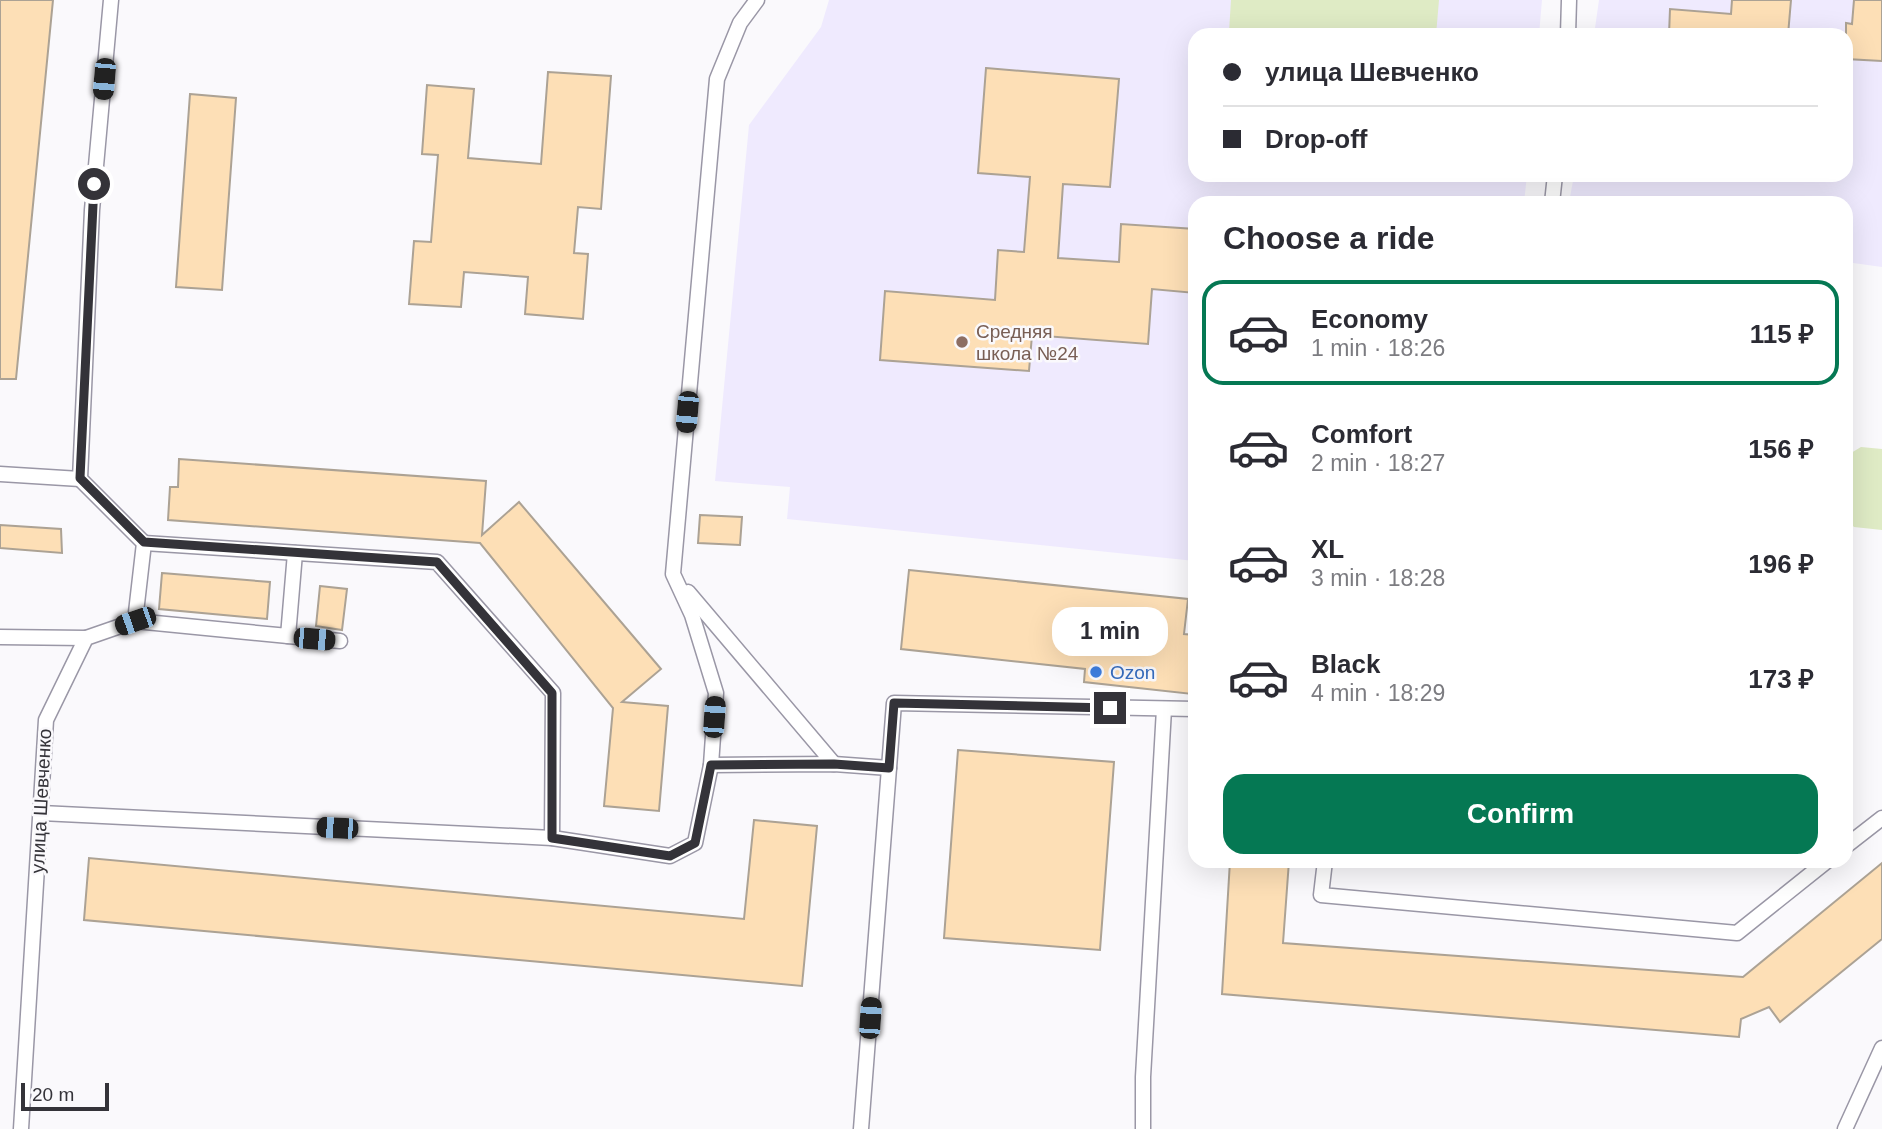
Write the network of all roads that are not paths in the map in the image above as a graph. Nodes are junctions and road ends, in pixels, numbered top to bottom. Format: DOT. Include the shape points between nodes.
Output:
graph roads {
  1 [pos="111,0"];
  2 [pos="757,0"];
  3 [pos="1569,0"];
  4 [pos="1568,28"];
  5 [pos="0,474"];
  6 [pos="80,478"];
  7 [pos="144,542"];
  8 [pos="295,553"];
  9 [pos="673,575"];
  10 [pos="135,621"];
  11 [pos="288,636"];
  12 [pos="0,637"];
  13 [pos="86,638"];
  14 [pos="340,641"];
  15 [pos="1164,709"];
  16 [pos="1188,709"];
  17 [pos="834,764"];
  18 [pos="711,765"];
  19 [pos="889,768"];
  20 [pos="41,813"];
  21 [pos="1882,817"];
  22 [pos="552,838"];
  23 [pos="1853,840"];
  24 [pos="1324,868"];
  25 [pos="1818,868"];
  26 [pos="1882,1048"];
  27 [pos="22,1129"];
  28 [pos="861,1129"];
  29 [pos="1143,1129"];
  30 [pos="1845,1129"];
  1 -- 6 [label="lane" via="92,210"];
  2 -- 9 [label="lane" via="740,23 717,79"];
  3 -- 4 [label="lane"];
  5 -- 6 [label="lane"];
  6 -- 7 [label="lane"];
  7 -- 8 [label="lane"];
  7 -- 10 [label="lane"];
  8 -- 11 [label="lane"];
  8 -- 22 [label="lane" via="437,562 552,693"];
  9 -- 17 [label="lane"];
  9 -- 18 [label="lane" via="692,614 716,693"];
  10 -- 11 [label="lane"];
  10 -- 13 [label="lane"];
  11 -- 14 [label="lane"];
  12 -- 13 [label="lane"];
  13 -- 20 [label="lane, улица Шевченко" via="46,720"];
  15 -- 16 [label="lane"];
  15 -- 19 [label="lane" via="894,703"];
  15 -- 29 [label="lane"];
  17 -- 18 [label="lane"];
  17 -- 19 [label="lane"];
  18 -- 22 [label="lane" via="695,843 670,856"];
  19 -- 28 [label="lane"];
  20 -- 22 [label="lane"];
  20 -- 27 [label="lane, улица Шевченко"];
  21 -- 23 [label="lane"];
  24 -- 25 [label="lane" via="1321,895 1737,933"];
  26 -- 30 [label="lane"];
}
